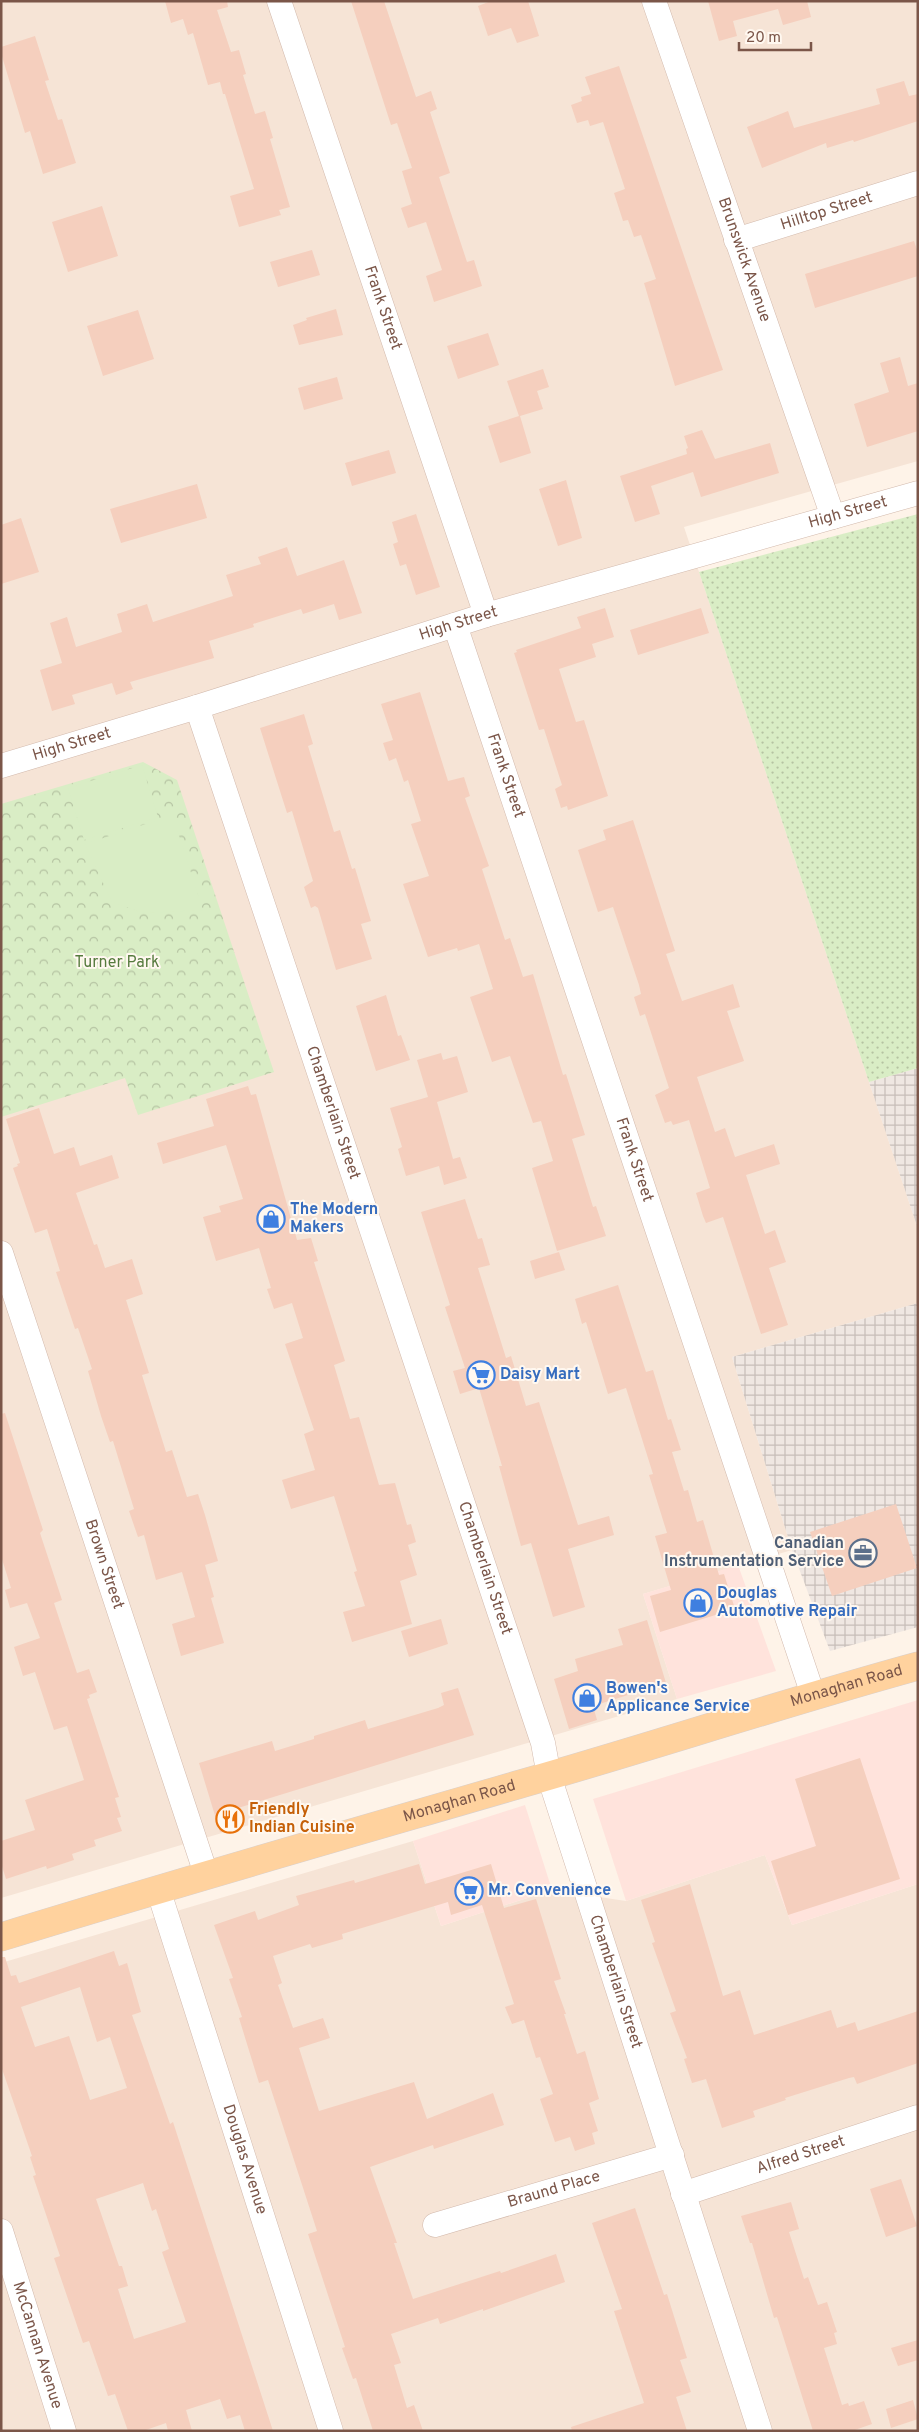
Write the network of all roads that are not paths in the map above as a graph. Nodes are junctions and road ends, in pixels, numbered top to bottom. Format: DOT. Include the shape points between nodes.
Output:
graph roads {
  1 [pos="279,1"];
  2 [pos="654,1"];
  3 [pos="918,183"];
  4 [pos="736,240"];
  5 [pos="918,493"];
  6 [pos="833,517"];
  7 [pos="486,615"];
  8 [pos="455,624"];
  9 [pos="196,707"];
  10 [pos="1,766"];
  11 [pos="1,1253"];
  12 [pos="918,1666"];
  13 [pos="813,1695"];
  14 [pos="549,1776"];
  15 [pos="206,1874"];
  16 [pos="158,1889"];
  17 [pos="1,1937"];
  18 [pos="918,2117"];
  19 [pos="672,2155"];
  20 [pos="683,2194"];
  21 [pos="434,2225"];
  22 [pos="1,2231"];
  23 [pos="64,2431"];
  24 [pos="331,2431"];
  25 [pos="760,2431"];
  1 -- 7 [label="street, Frank Street"];
  2 -- 4 [label="street, Brunswick Avenue"];
  3 -- 4 [label="street, Hilltop Street"];
  4 -- 6 [label="street, Brunswick Avenue"];
  5 -- 6 [label="street, High Street"];
  6 -- 7 [label="street, High Street"];
  7 -- 8 [label="street, High Street"];
  8 -- 9 [label="street, High Street"];
  8 -- 13 [label="street, Frank Street"];
  9 -- 10 [label="street, High Street"];
  9 -- 14 [label="street, Chamberlain Street" via="544,1743"];
  11 -- 15 [label="street, Brown Street"];
  12 -- 13 [label="main road, Monaghan Road"];
  13 -- 14 [label="main road, Monaghan Road"];
  14 -- 15 [label="main road, Monaghan Road"];
  14 -- 19 [label="street, Chamberlain Street"];
  15 -- 16 [label="main road, Monaghan Road"];
  16 -- 17 [label="main road, Monaghan Road"];
  16 -- 24 [label="street, Douglas Avenue"];
  18 -- 20 [label="street, Alfred Street"];
  19 -- 20 [label="street, Chamberlain Street"];
  19 -- 21 [label="street, Braund Place"];
  20 -- 25 [label="street, Chamberlain Street"];
  22 -- 23 [label="street, McCannan Avenue"];
}
